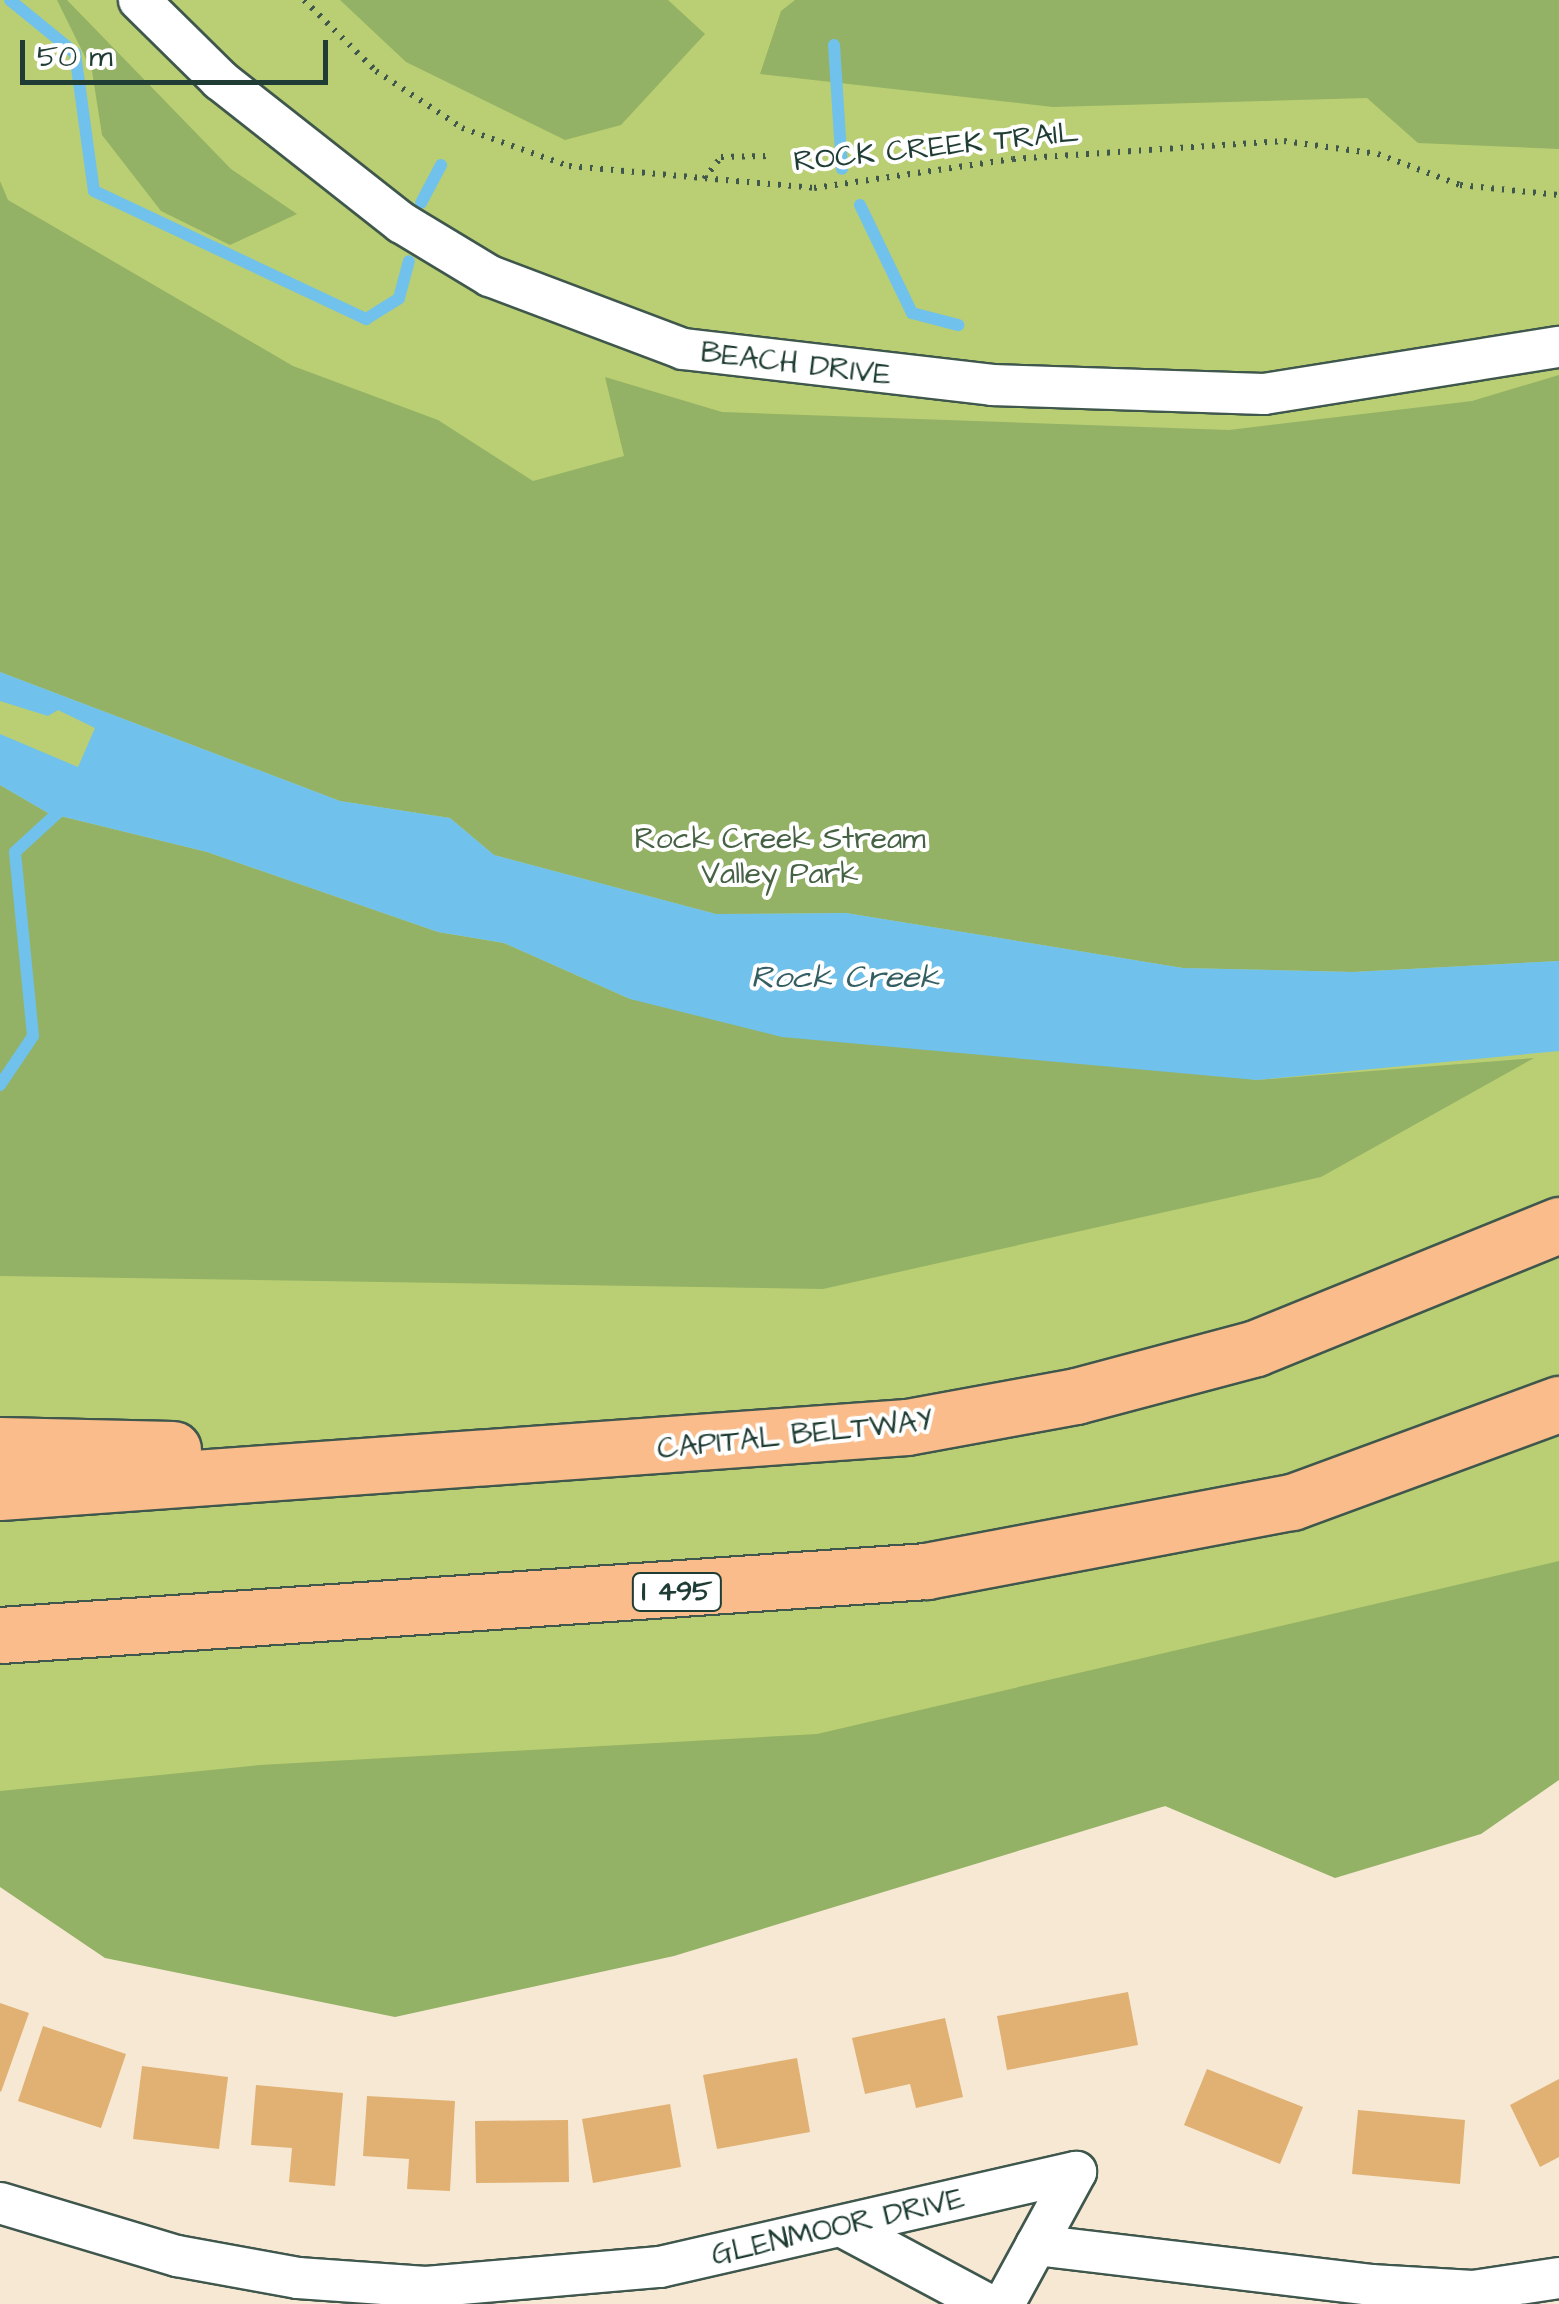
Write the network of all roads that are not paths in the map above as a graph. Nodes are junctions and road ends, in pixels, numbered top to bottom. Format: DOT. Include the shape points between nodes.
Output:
graph roads {
  1 [pos="140,0"];
  2 [pos="1559,347"];
  3 [pos="1559,1226"];
  4 [pos="1559,1404"];
  5 [pos="0,1446"];
  6 [pos="556,1458"];
  7 [pos="0,1492"];
  8 [pos="0,1635"];
  9 [pos="0,2202"];
  10 [pos="843,2227"];
  11 [pos="1036,2245"];
  12 [pos="1559,2278"];
  13 [pos="987,2304"];
  14 [pos="1004,2304"];
  1 -- 2 [label="street, BEACH DRIVE" via="220,80 402,223 490,276 683,349 992,385 1264,394"];
  3 -- 6 [label="highway, CAPITAL BELTWAY" via="1256,1348 1076,1396 907,1427"];
  4 -- 8 [label="highway, I 495" via="1292,1502 926,1571"];
  5 -- 6 [label="highway"];
  6 -- 7 [label="highway, CAPITAL BELTWAY"];
  9 -- 10 [label="street, GLENMOOR DRIVE" via="177,2256 298,2278 426,2287 660,2267"];
  10 -- 11 [label="street, GLENMOOR DRIVE" via="1076,2172"];
  10 -- 13 [label="street"];
  11 -- 12 [label="street" via="1405,2287 1472,2291"];
  11 -- 14 [label="street"];
}
